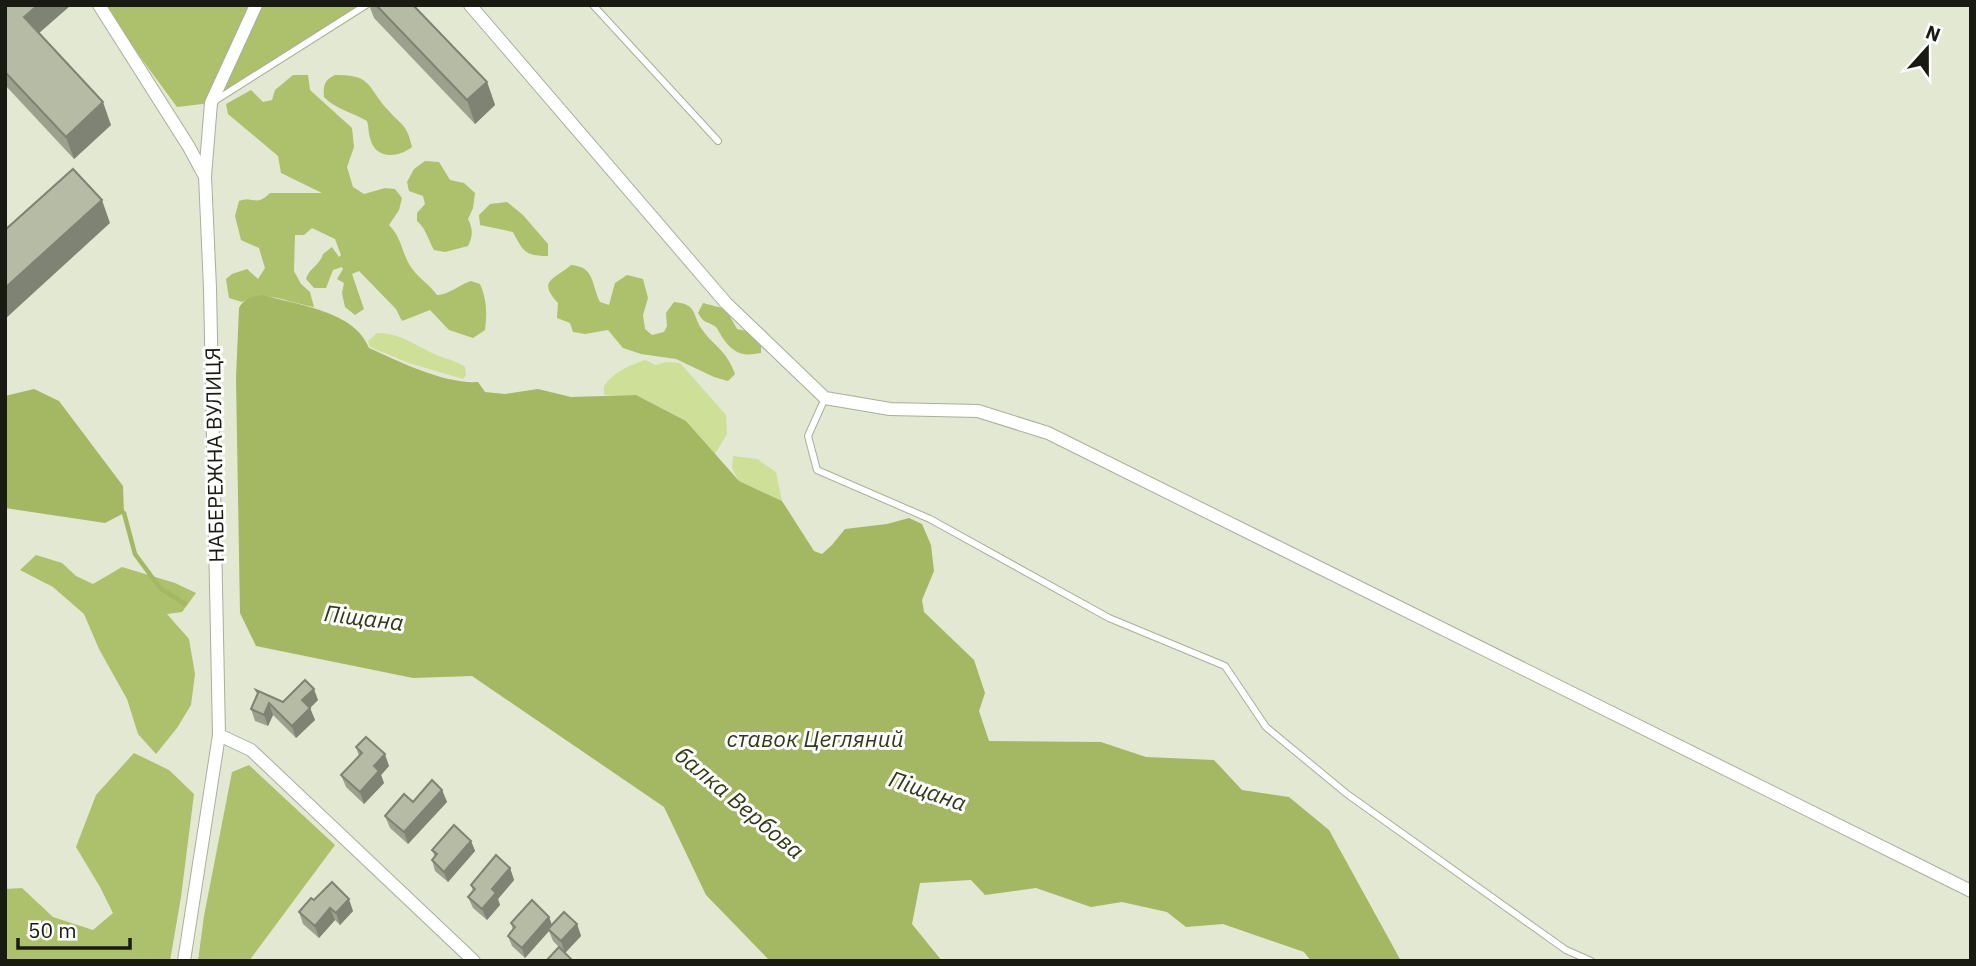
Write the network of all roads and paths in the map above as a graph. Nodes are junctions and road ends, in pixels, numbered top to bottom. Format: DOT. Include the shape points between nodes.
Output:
graph roads {
  1 [pos="100,5"];
  2 [pos="256,5"];
  3 [pos="366,5"];
  4 [pos="470,5"];
  5 [pos="593,5"];
  6 [pos="211,103"];
  7 [pos="718,141"];
  8 [pos="205,176"];
  9 [pos="825,398"];
  10 [pos="219,735"];
  11 [pos="1971,891"];
  12 [pos="184,961"];
  13 [pos="474,961"];
  14 [pos="1591,961"];
  1 -- 8 [label="street"];
  2 -- 6 [label="street, НАБЕРЕЖНА ВУЛИЦЯ"];
  3 -- 6 [label="lane"];
  4 -- 9 [label="street" via="726,303"];
  5 -- 7 [label="lane"];
  6 -- 8 [label="street, НАБЕРЕЖНА ВУЛИЦЯ"];
  8 -- 10 [label="street, НАБЕРЕЖНА ВУЛИЦЯ"];
  9 -- 11 [label="street" via="890,409 978,411 1048,433"];
  9 -- 14 [label="lane" via="808,436 817,470 930,519 1109,618 1224,666 1266,727 1347,793 1566,950"];
  10 -- 12 [label="street, НАБЕРЕЖНА ВУЛИЦЯ"];
  10 -- 13 [label="street" via="251,750"];
}
